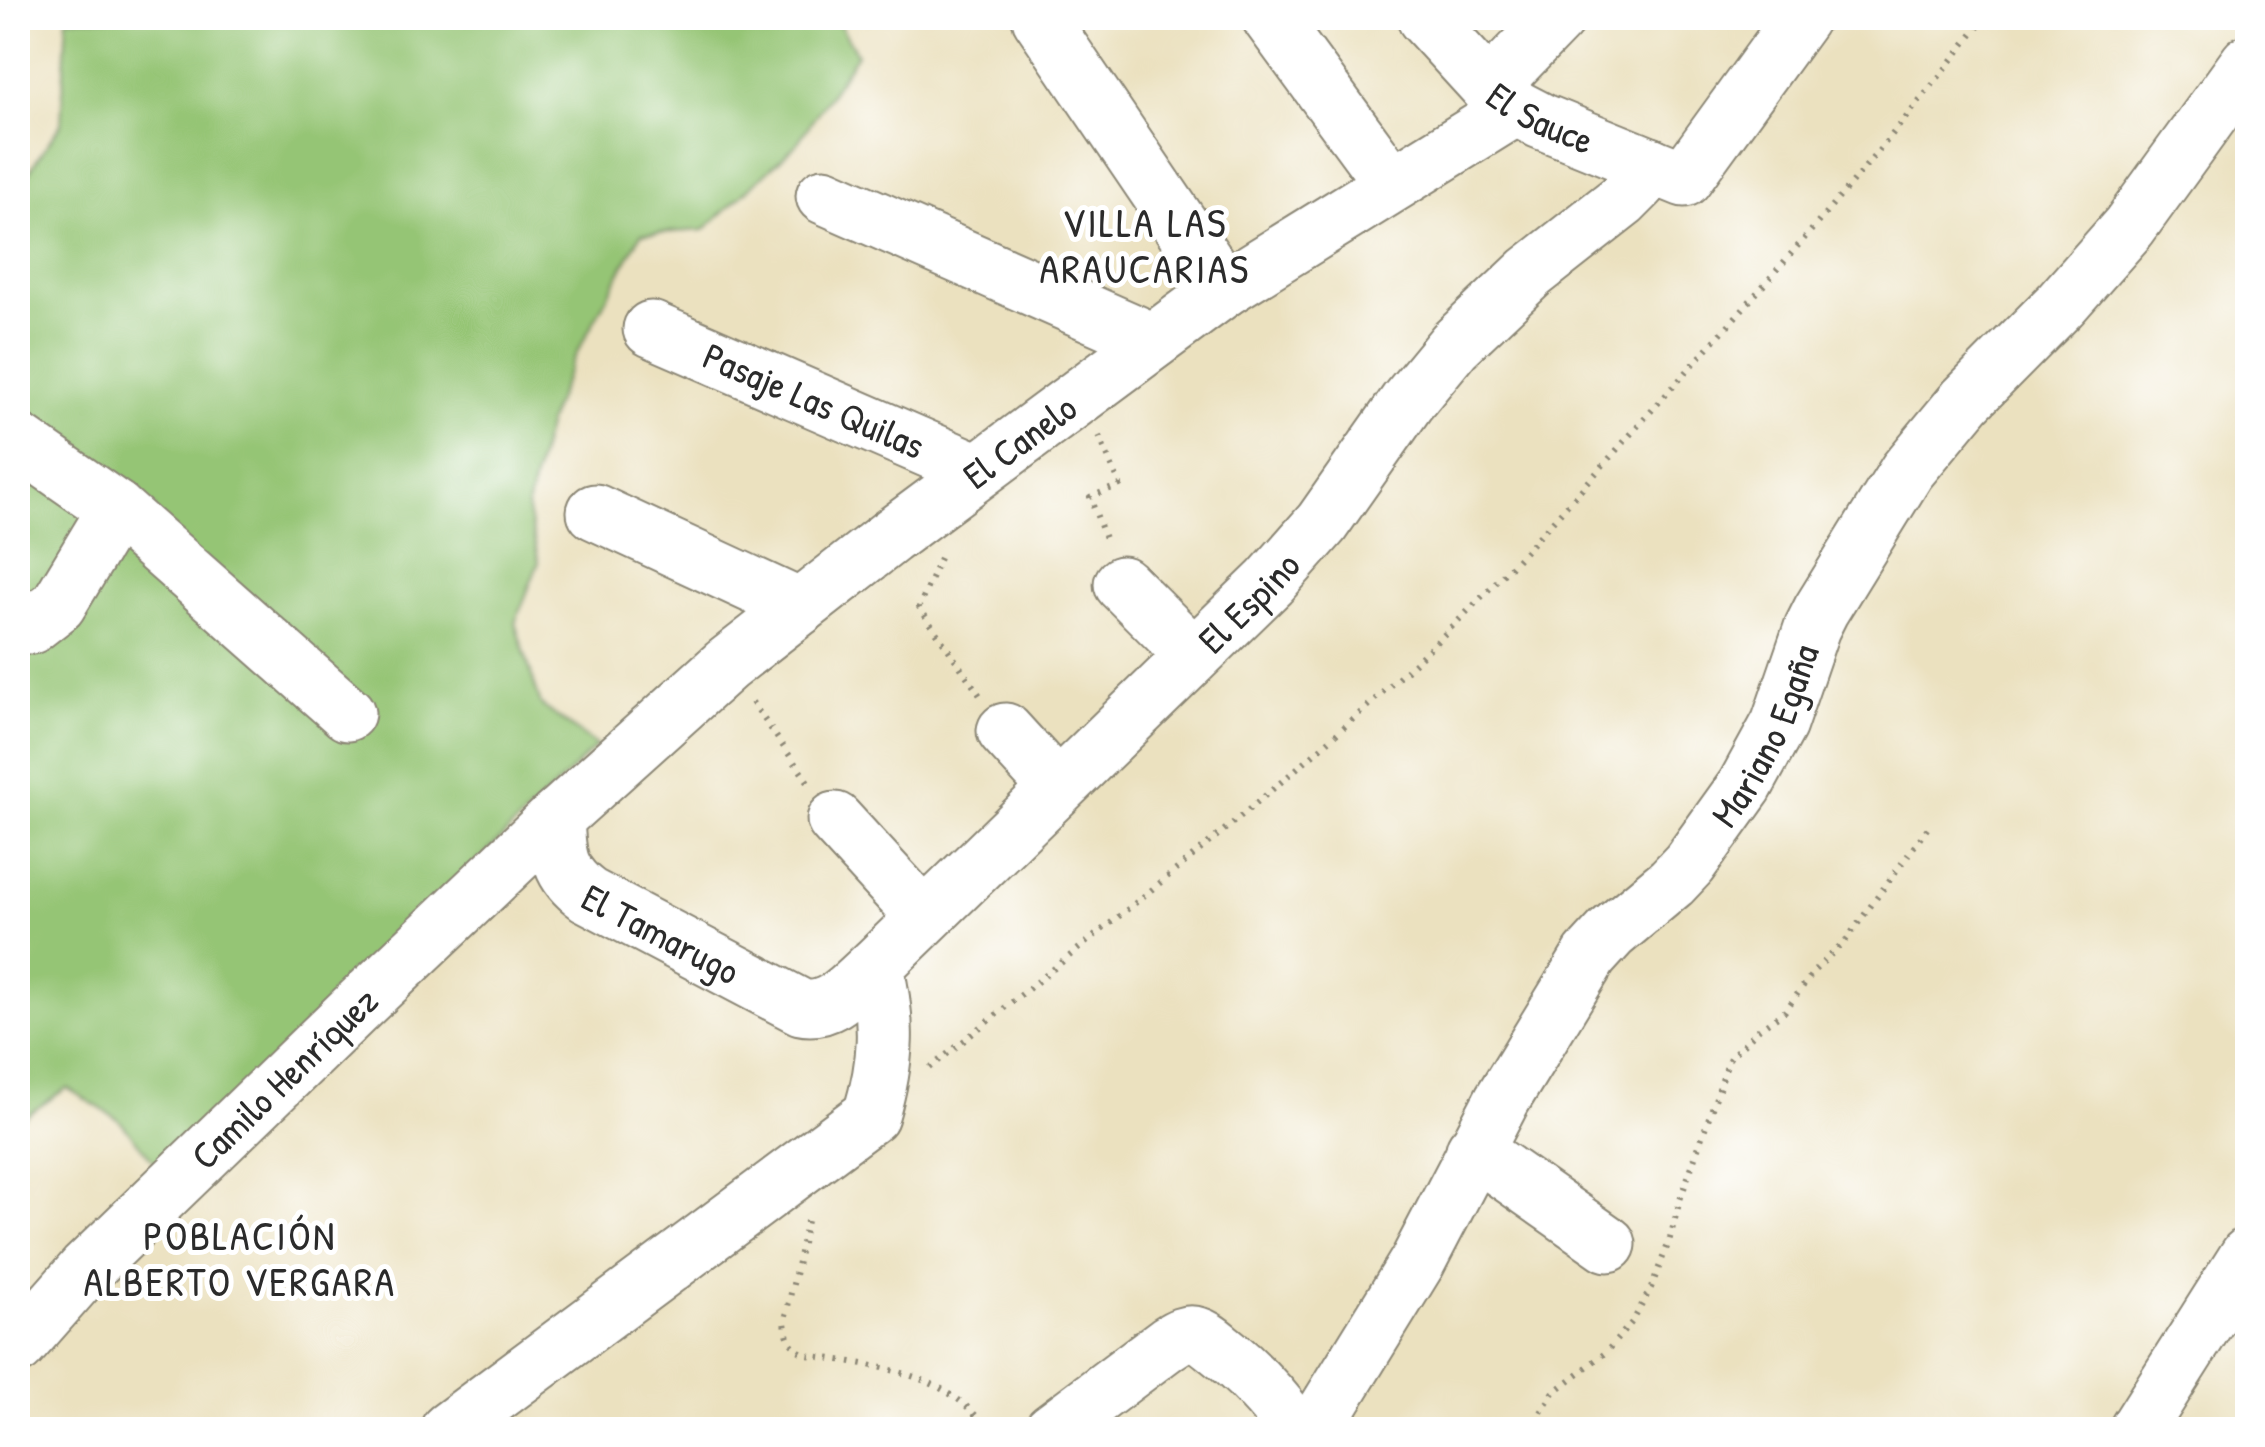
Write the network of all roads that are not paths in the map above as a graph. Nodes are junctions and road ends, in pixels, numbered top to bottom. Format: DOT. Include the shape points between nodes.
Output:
graph roads {
  1 [pos="1040,18"];
  2 [pos="1270,18"];
  3 [pos="1425,18"];
  4 [pos="1557,18"];
  5 [pos="1800,18"];
  6 [pos="2248,63"];
  7 [pos="1502,98"];
  8 [pos="1667,172"];
  9 [pos="1392,184"];
  10 [pos="824,196"];
  11 [pos="1224,288"];
  12 [pos="651,329"];
  13 [pos="1153,341"];
  14 [pos="18,442"];
  15 [pos="978,471"];
  16 [pos="116,508"];
  17 [pos="595,512"];
  18 [pos="1122,584"];
  19 [pos="800,607"];
  20 [pos="18,621"];
  21 [pos="1194,656"];
  22 [pos="347,712"];
  23 [pos="1004,731"];
  24 [pos="1057,788"];
  25 [pos="556,818"];
  26 [pos="835,820"];
  27 [pos="924,917"];
  28 [pos="875,966"];
  29 [pos="816,1010"];
  30 [pos="1474,1150"];
  31 [pos="1608,1244"];
  32 [pos="2248,1255"];
  33 [pos="18,1346"];
  34 [pos="448,1430"];
  35 [pos="1052,1430"];
  36 [pos="1296,1430"];
  37 [pos="1314,1430"];
  38 [pos="2136,1430"];
  1 -- 11 [label="street"];
  2 -- 9 [label="street"];
  3 -- 7 [label="street, El Sauce"];
  4 -- 7 [label="street, El Canelo"];
  5 -- 8 [label="street, El Espino"];
  6 -- 30 [label="street, Mariano Egaña" via="2130,227 1907,471 1821,610 1779,724 1744,786 1689,864 1590,956"];
  7 -- 8 [label="street, El Sauce"];
  7 -- 9 [label="street, El Canelo"];
  8 -- 21 [label="street, El Espino" via="1639,184 1568,241 1454,345 1295,555"];
  9 -- 11 [label="street, El Canelo"];
  10 -- 13 [label="street"];
  11 -- 13 [label="street, El Canelo"];
  12 -- 15 [label="street, Pasaje Las Quilas"];
  13 -- 15 [label="street, El Canelo"];
  14 -- 16 [label="street"];
  15 -- 19 [label="street, El Canelo"];
  16 -- 20 [label="street" via="58,604 31,626"];
  16 -- 22 [label="street"];
  17 -- 19 [label="street"];
  18 -- 21 [label="street"];
  19 -- 25 [label="street, El Canelo"];
  21 -- 24 [label="street, El Espino"];
  23 -- 24 [label="street"];
  24 -- 27 [label="street, El Espino"];
  25 -- 29 [label="street, El Tamarugo" via="558,854 576,886"];
  25 -- 33 [label="street, Camilo Henríquez" via="86,1270"];
  26 -- 27 [label="street"];
  27 -- 28 [label="street, El Espino"];
  28 -- 29 [label="street, El Espino"];
  28 -- 34 [label="street" via="886,1026 871,1115"];
  30 -- 31 [label="street"];
  30 -- 37 [label="street, Mariano Egaña" via="1418,1261"];
  32 -- 38 [label="street"];
  35 -- 36 [label="street" via="1177,1336 1199,1334 1240,1365"];
}
